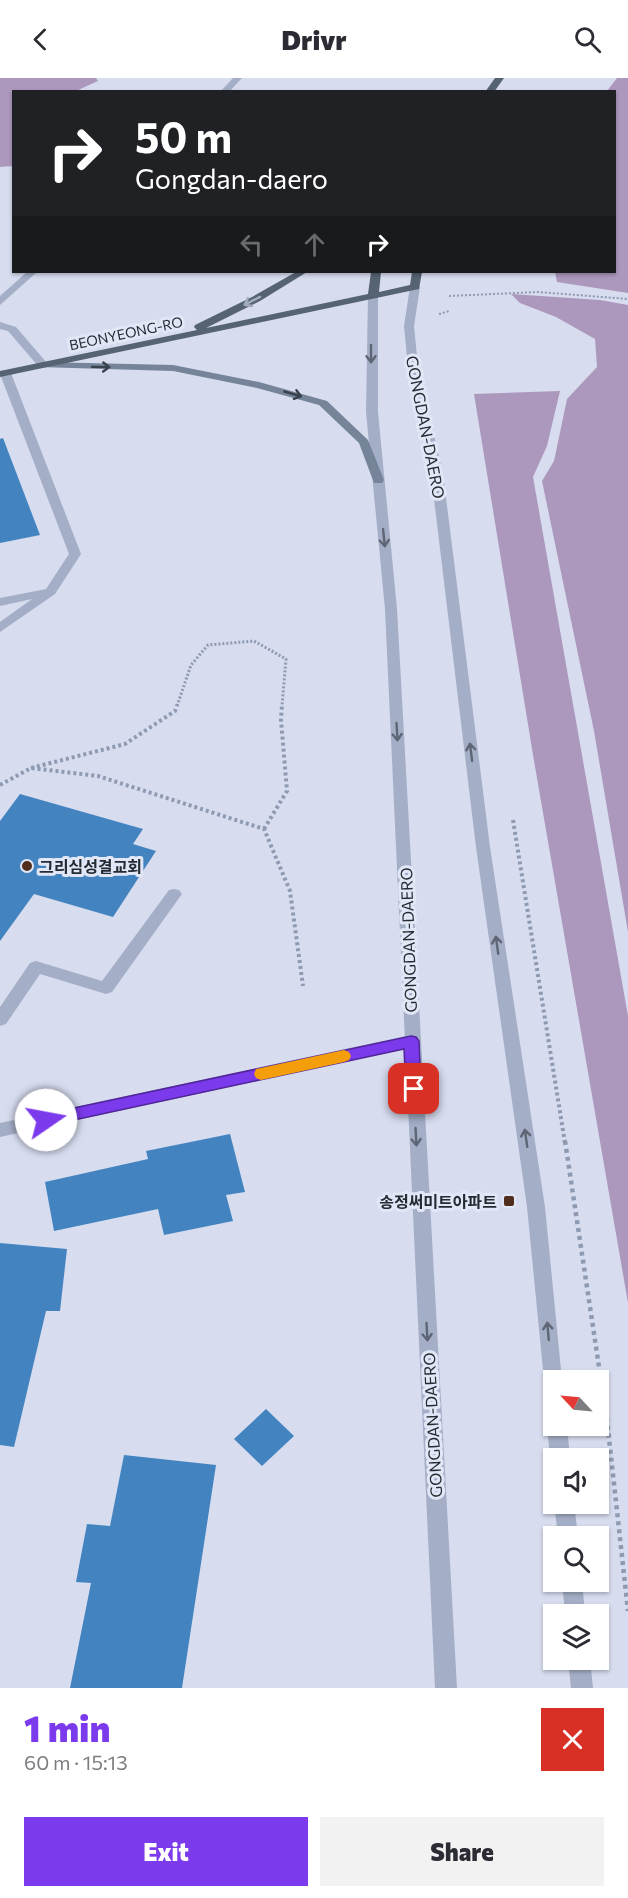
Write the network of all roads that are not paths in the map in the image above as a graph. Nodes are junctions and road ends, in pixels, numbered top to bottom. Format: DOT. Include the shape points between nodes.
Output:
graph roads {
  1 [pos="238,78"];
  2 [pos="500,78"];
  3 [pos="226,90"];
  4 [pos="491,90"];
  5 [pos="31,273"];
  6 [pos="300,273"];
  7 [pos="376,273"];
  8 [pos="416,279"];
  9 [pos="373,295"];
  10 [pos="0,302"];
  11 [pos="0,325"];
  12 [pos="176,338"];
  13 [pos="43,365"];
  14 [pos="3,374"];
  15 [pos="378,480"];
  16 [pos="51,591"];
  17 [pos="0,602"];
  18 [pos="0,628"];
  19 [pos="174,894"];
  20 [pos="0,1020"];
  21 [pos="411,1041"];
  22 [pos="0,1130"];
  23 [pos="552,1370"];
  24 [pos="580,1670"];
  25 [pos="446,1688"];
  26 [pos="582,1688"];
  1 -- 3 [label="street"];
  2 -- 4 [label="main road"];
  5 -- 10 [label="street"];
  6 -- 12 [label="main road, one-way"];
  7 -- 9 [label="main road"];
  8 -- 9 [label="main road, BEONYEONG-RO"];
  23 -- 8 [label="street, GONGDAN-DAERO, one-way" via="536,1207 483,848 437,474 412,367 409,326"];
  9 -- 12 [label="main road, BEONYEONG-RO"];
  9 -- 15 [label="street, GONGDAN-DAERO, one-way" via="372,412"];
  11 -- 13 [label="street" via="12,329"];
  12 -- 13 [label="main road, BEONYEONG-RO"];
  13 -- 14 [label="main road, BEONYEONG-RO"];
  13 -- 15 [label="main road, one-way" via="173,368 323,403 364,442"];
  14 -- 16 [label="street" via="75,554"];
  15 -- 21 [label="street, GONGDAN-DAERO, one-way" via="391,621"];
  16 -- 17 [label="street"];
  16 -- 18 [label="street"];
  19 -- 20 [label="street" via="106,988 36,967"];
  21 -- 22 [label="street"];
  21 -- 25 [label="street, GONGDAN-DAERO, one-way"];
  24 -- 26 [label="street"];
}
